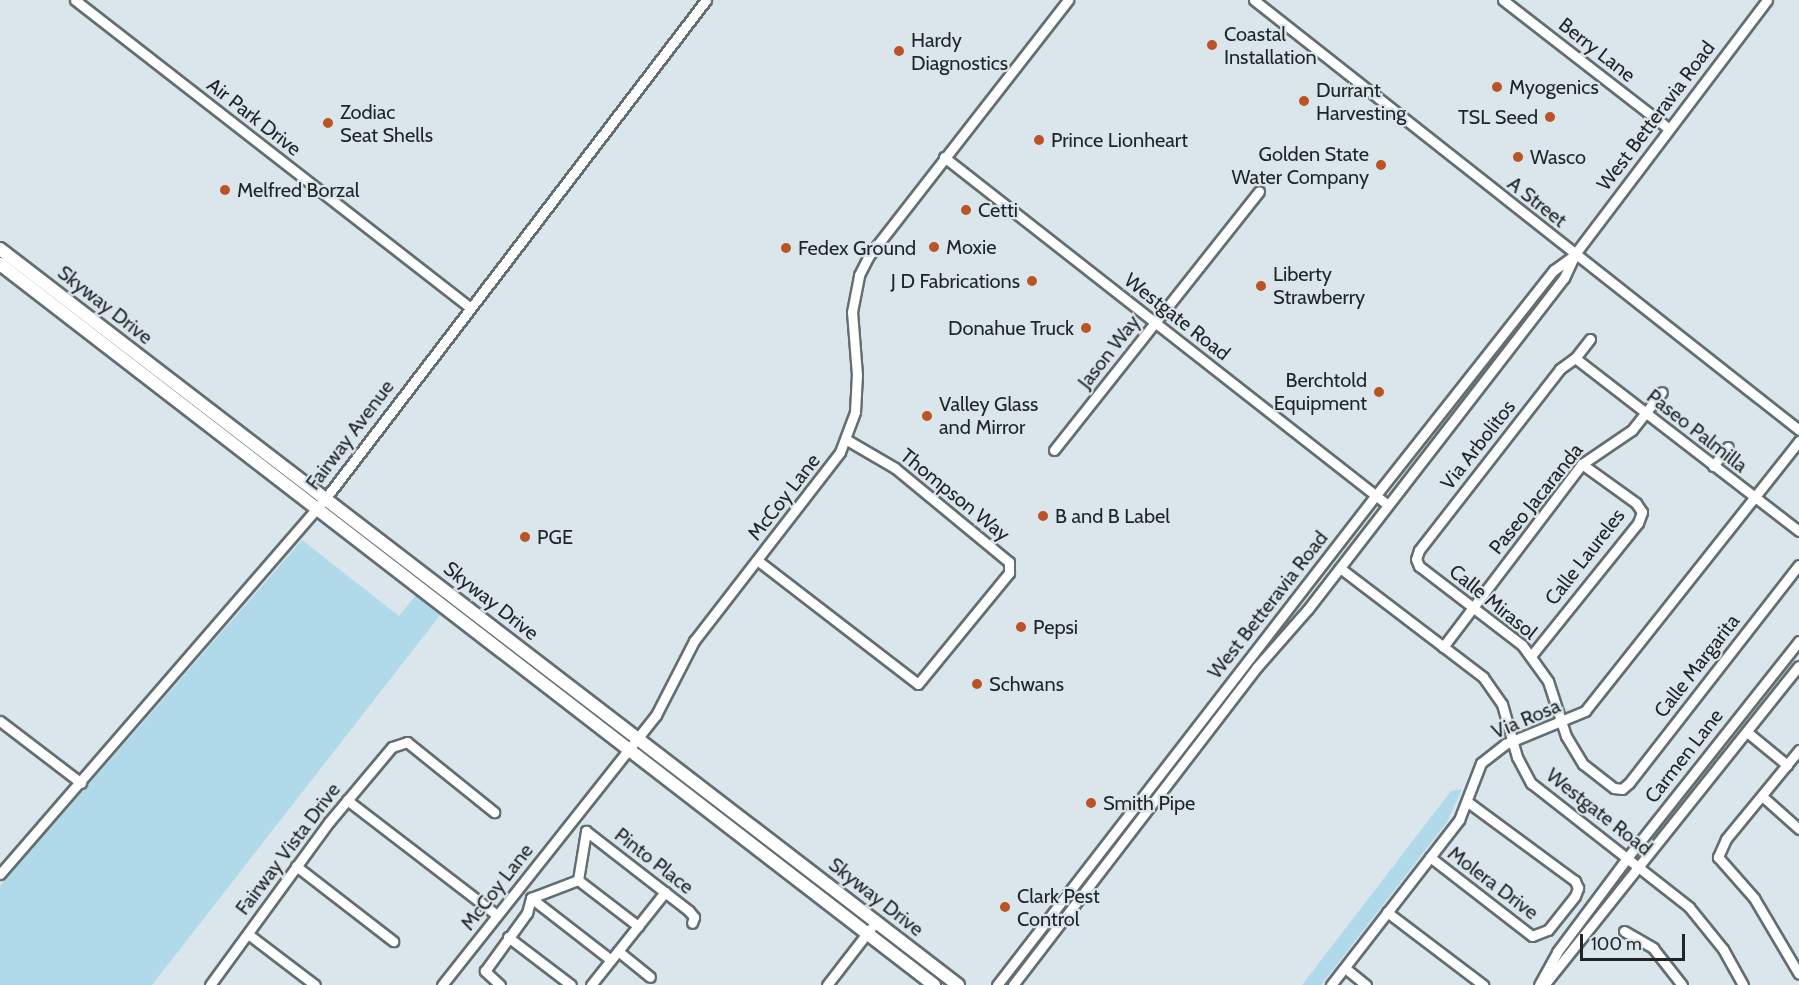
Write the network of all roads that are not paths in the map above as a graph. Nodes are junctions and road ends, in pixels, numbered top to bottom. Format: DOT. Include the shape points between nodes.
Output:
graph roads {
  1 [pos="75,0"];
  2 [pos="706,0"];
  3 [pos="1068,0"];
  4 [pos="1254,0"];
  5 [pos="1503,0"];
  6 [pos="1767,0"];
  7 [pos="1668,128"];
  8 [pos="944,157"];
  9 [pos="1259,191"];
  10 [pos="0,249"];
  11 [pos="1575,254"];
  12 [pos="0,264"];
  13 [pos="469,307"];
  14 [pos="1155,322"];
  15 [pos="1590,339"];
  16 [pos="1575,358"];
  17 [pos="1662,392"];
  18 [pos="1645,414"];
  19 [pos="1799,430"];
  20 [pos="847,440"];
  21 [pos="1799,441"];
  22 [pos="1728,447"];
  23 [pos="1054,450"];
  24 [pos="1582,464"];
  25 [pos="1713,466"];
  26 [pos="1376,495"];
  27 [pos="1754,498"];
  28 [pos="321,503"];
  29 [pos="1388,505"];
  30 [pos="1799,531"];
  31 [pos="1416,559"];
  32 [pos="757,560"];
  33 [pos="1799,565"];
  34 [pos="1340,568"];
  35 [pos="1473,607"];
  36 [pos="1799,641"];
  37 [pos="1443,647"];
  38 [pos="1531,656"];
  39 [pos="1799,666"];
  40 [pos="0,721"];
  41 [pos="1562,723"];
  42 [pos="1747,732"];
  43 [pos="1513,741"];
  44 [pos="633,744"];
  45 [pos="1799,750"];
  46 [pos="1787,765"];
  47 [pos="81,783"];
  48 [pos="1622,789"];
  49 [pos="1762,796"];
  50 [pos="347,800"];
  51 [pos="1468,802"];
  52 [pos="494,812"];
  53 [pos="1799,829"];
  54 [pos="1430,857"];
  55 [pos="1627,858"];
  56 [pos="296,866"];
  57 [pos="1639,867"];
  58 [pos="0,874"];
  59 [pos="578,880"];
  60 [pos="664,892"];
  61 [pos="531,898"];
  62 [pos="1387,912"];
  63 [pos="497,915"];
  64 [pos="692,923"];
  65 [pos="638,926"];
  66 [pos="872,926"];
  67 [pos="1624,931"];
  68 [pos="248,934"];
  69 [pos="508,937"];
  70 [pos="393,941"];
  71 [pos="618,951"];
  72 [pos="611,960"];
  73 [pos="1345,968"];
  74 [pos="1799,974"];
  75 [pos="650,977"];
  76 [pos="210,985"];
  77 [pos="315,985"];
  78 [pos="442,985"];
  79 [pos="500,985"];
  80 [pos="571,985"];
  81 [pos="591,985"];
  82 [pos="827,985"];
  83 [pos="934,985"];
  84 [pos="958,985"];
  85 [pos="997,985"];
  86 [pos="1014,985"];
  87 [pos="1331,985"];
  88 [pos="1366,985"];
  89 [pos="1483,985"];
  90 [pos="1542,985"];
  91 [pos="1682,985"];
  92 [pos="1743,985"];
  1 -- 13 [label="street, Air Park Drive"];
  2 -- 13 [label="street, Fairway Avenue"];
  3 -- 8 [label="street, McCoy Lane"];
  4 -- 11 [label="street, A Street"];
  5 -- 7 [label="street, Berry Lane"];
  6 -- 7 [label="street, West Betteravia Road"];
  7 -- 11 [label="street, West Betteravia Road"];
  8 -- 14 [label="street, Westgate Road"];
  8 -- 20 [label="street, McCoy Lane" via="887,228 859,275 852,312 857,390"];
  9 -- 14 [label="street, Jason Way"];
  10 -- 28 [label="main road, Skyway Drive"];
  11 -- 19 [label="street, A Street"];
  11 -- 26 [label="street, West Betteravia Road" via="1554,270"];
  11 -- 29 [label="street, West Betteravia Road" via="1564,278"];
  12 -- 28 [label="main road, Skyway Drive"];
  13 -- 28 [label="street, Fairway Avenue"];
  14 -- 23 [label="street, Jason Way"];
  14 -- 26 [label="street, Westgate Road"];
  15 -- 16 [label="street, Via Arbolitos"];
  16 -- 18 [label="street, Paseo Palmilla"];
  16 -- 31 [label="street, Via Arbolitos" via="1560,369 1419,550"];
  17 -- 18 [label="street, Paseo Jacaranda"];
  18 -- 24 [label="street, Paseo Jacaranda" via="1632,430 1594,452"];
  18 -- 25 [label="street, Paseo Palmilla"];
  20 -- 32 [label="street, McCoy Lane" via="830,468"];
  20 -- 32 [label="street, Thompson Way" via="895,468 1009,562 1009,573 918,684"];
  21 -- 27 [label="street, Via Rosa"];
  22 -- 25 [label="street"];
  24 -- 35 [label="street, Paseo Jacaranda"];
  24 -- 38 [label="street, Calle Laureles" via="1636,503 1642,512 1638,523"];
  25 -- 27 [label="street, Paseo Palmilla"];
  26 -- 29 [label="street, Westgate Road"];
  26 -- 85 [label="street, West Betteravia Road"];
  27 -- 30 [label="street, Paseo Palmilla"];
  27 -- 41 [label="street, Via Rosa" via="1595,700 1585,711"];
  28 -- 44 [label="main road, Skyway Drive"];
  28 -- 47 [label="street, Fairway Avenue"];
  29 -- 34 [label="street, West Betteravia Road"];
  31 -- 35 [label="street, Calle Mirasol" via="1419,566"];
  32 -- 44 [label="street, McCoy Lane" via="682,659 666,698"];
  33 -- 48 [label="street, Calle Margarita"];
  34 -- 37 [label="street, Westgate Road"];
  34 -- 86 [label="street, West Betteravia Road" via="1257,668"];
  35 -- 37 [label="street, Paseo Jacaranda"];
  35 -- 38 [label="street, Calle Mirasol"];
  36 -- 55 [label="street, Carmen Lane"];
  37 -- 43 [label="street, Westgate Road" via="1495,691"];
  38 -- 41 [label="street, Calle Mirasol" via="1548,681"];
  39 -- 42 [label="street, Carmen Lane"];
  40 -- 47 [label="street"];
  41 -- 43 [label="street, Via Rosa"];
  41 -- 48 [label="street, Calle Mirasol" via="1573,752 1583,764 1614,788"];
  42 -- 46 [label="street"];
  42 -- 57 [label="street, Carmen Lane"];
  43 -- 51 [label="street, Via Rosa" via="1481,763"];
  43 -- 55 [label="street, Westgate Road" via="1531,783"];
  44 -- 63 [label="street, McCoy Lane"];
  44 -- 66 [label="main road, Skyway Drive"];
  45 -- 46 [label="street"];
  46 -- 49 [label="street"];
  47 -- 58 [label="street, Fairway Avenue"];
  49 -- 53 [label="street"];
  49 -- 74 [label="street" via="1720,848 1718,857 1754,898"];
  50 -- 52 [label="street, Fairway Vista Drive" via="388,750 407,742"];
  50 -- 56 [label="street, Fairway Vista Drive"];
  50 -- 63 [label="street"];
  51 -- 54 [label="street, Via Rosa"];
  51 -- 54 [label="street, Molera Drive" via="1575,881 1575,896 1548,930 1532,936"];
  54 -- 62 [label="street, Via Rosa"];
  55 -- 57 [label="street, Westgate Road"];
  55 -- 90 [label="street, Carmen Lane" via="1557,952"];
  56 -- 68 [label="street, Fairway Vista Drive"];
  56 -- 70 [label="street"];
  57 -- 90 [label="street, Carmen Lane"];
  57 -- 92 [label="street, Westgate Road" via="1689,907 1723,949"];
  59 -- 60 [label="street, Pinto Place" via="586,831"];
  59 -- 61 [label="street"];
  59 -- 65 [label="street"];
  60 -- 64 [label="street, Pinto Place" via="692,914"];
  60 -- 65 [label="street"];
  61 -- 69 [label="street" via="530,908"];
  61 -- 72 [label="street"];
  62 -- 73 [label="street, Via Rosa"];
  62 -- 89 [label="street"];
  63 -- 78 [label="street, McCoy Lane"];
  65 -- 71 [label="street"];
  66 -- 82 [label="street"];
  66 -- 83 [label="main road, Skyway Drive"];
  66 -- 84 [label="main road, Skyway Drive"];
  67 -- 91 [label="street" via="1653,948"];
  68 -- 76 [label="street, Fairway Vista Drive"];
  68 -- 77 [label="street"];
  69 -- 79 [label="street" via="484,970"];
  69 -- 80 [label="street"];
  71 -- 72 [label="street"];
  71 -- 75 [label="street"];
  72 -- 81 [label="street"];
  73 -- 87 [label="street, Via Rosa"];
  73 -- 88 [label="street"];
}
